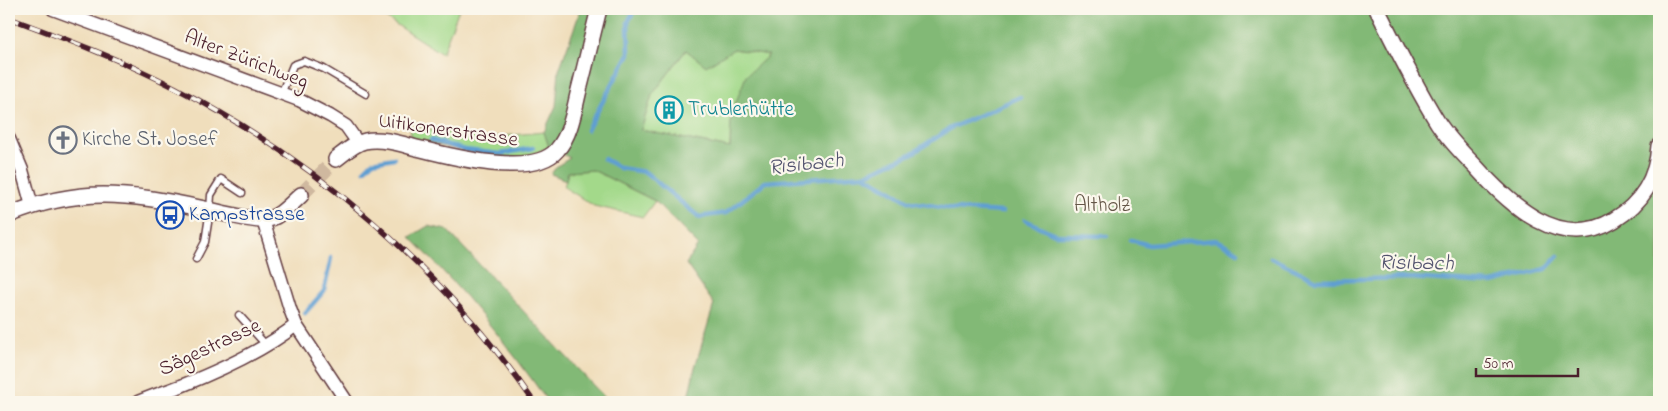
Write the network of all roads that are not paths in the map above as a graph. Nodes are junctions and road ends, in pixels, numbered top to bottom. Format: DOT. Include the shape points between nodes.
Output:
graph roads {
  1 [pos="53,9"];
  2 [pos="599,9"];
  3 [pos="1377,9"];
  4 [pos="281,94"];
  5 [pos="366,94"];
  6 [pos="9,139"];
  7 [pos="358,143"];
  8 [pos="1659,146"];
  9 [pos="336,159"];
  10 [pos="242,193"];
  11 [pos="301,195"];
  12 [pos="32,206"];
  13 [pos="210,210"];
  14 [pos="9,215"];
  15 [pos="263,220"];
  16 [pos="196,259"];
  17 [pos="239,315"];
  18 [pos="296,325"];
  19 [pos="266,345"];
  20 [pos="138,402"];
  21 [pos="347,402"];
  1 -- 4 [label="street, Alter Zürichweg"];
  2 -- 7 [label="street, Uitikonerstrasse" via="570,127 557,150 547,158 528,163 496,163 379,140"];
  3 -- 8 [label="street" via="1439,125 1487,180 1517,207 1543,223 1554,228 1587,230 1610,223 1630,210 1652,179"];
  4 -- 5 [label="lane" via="292,65 304,61"];
  4 -- 7 [label="street, Alter Zürichweg" via="346,126"];
  6 -- 12 [label="street"];
  7 -- 9 [label="street, Uitikonerstrasse"];
  10 -- 13 [label="lane" via="221,179 211,195"];
  11 -- 15 [label="street" via="280,214"];
  12 -- 13 [label="street" via="71,197 111,194"];
  12 -- 14 [label="street"];
  13 -- 15 [label="street"];
  13 -- 16 [label="lane" via="205,242"];
  15 -- 18 [label="street"];
  17 -- 19 [label="lane"];
  18 -- 19 [label="street, Sägestrasse"];
  18 -- 21 [label="street"];
  19 -- 20 [label="street, Sägestrasse" via="203,377"];
}
